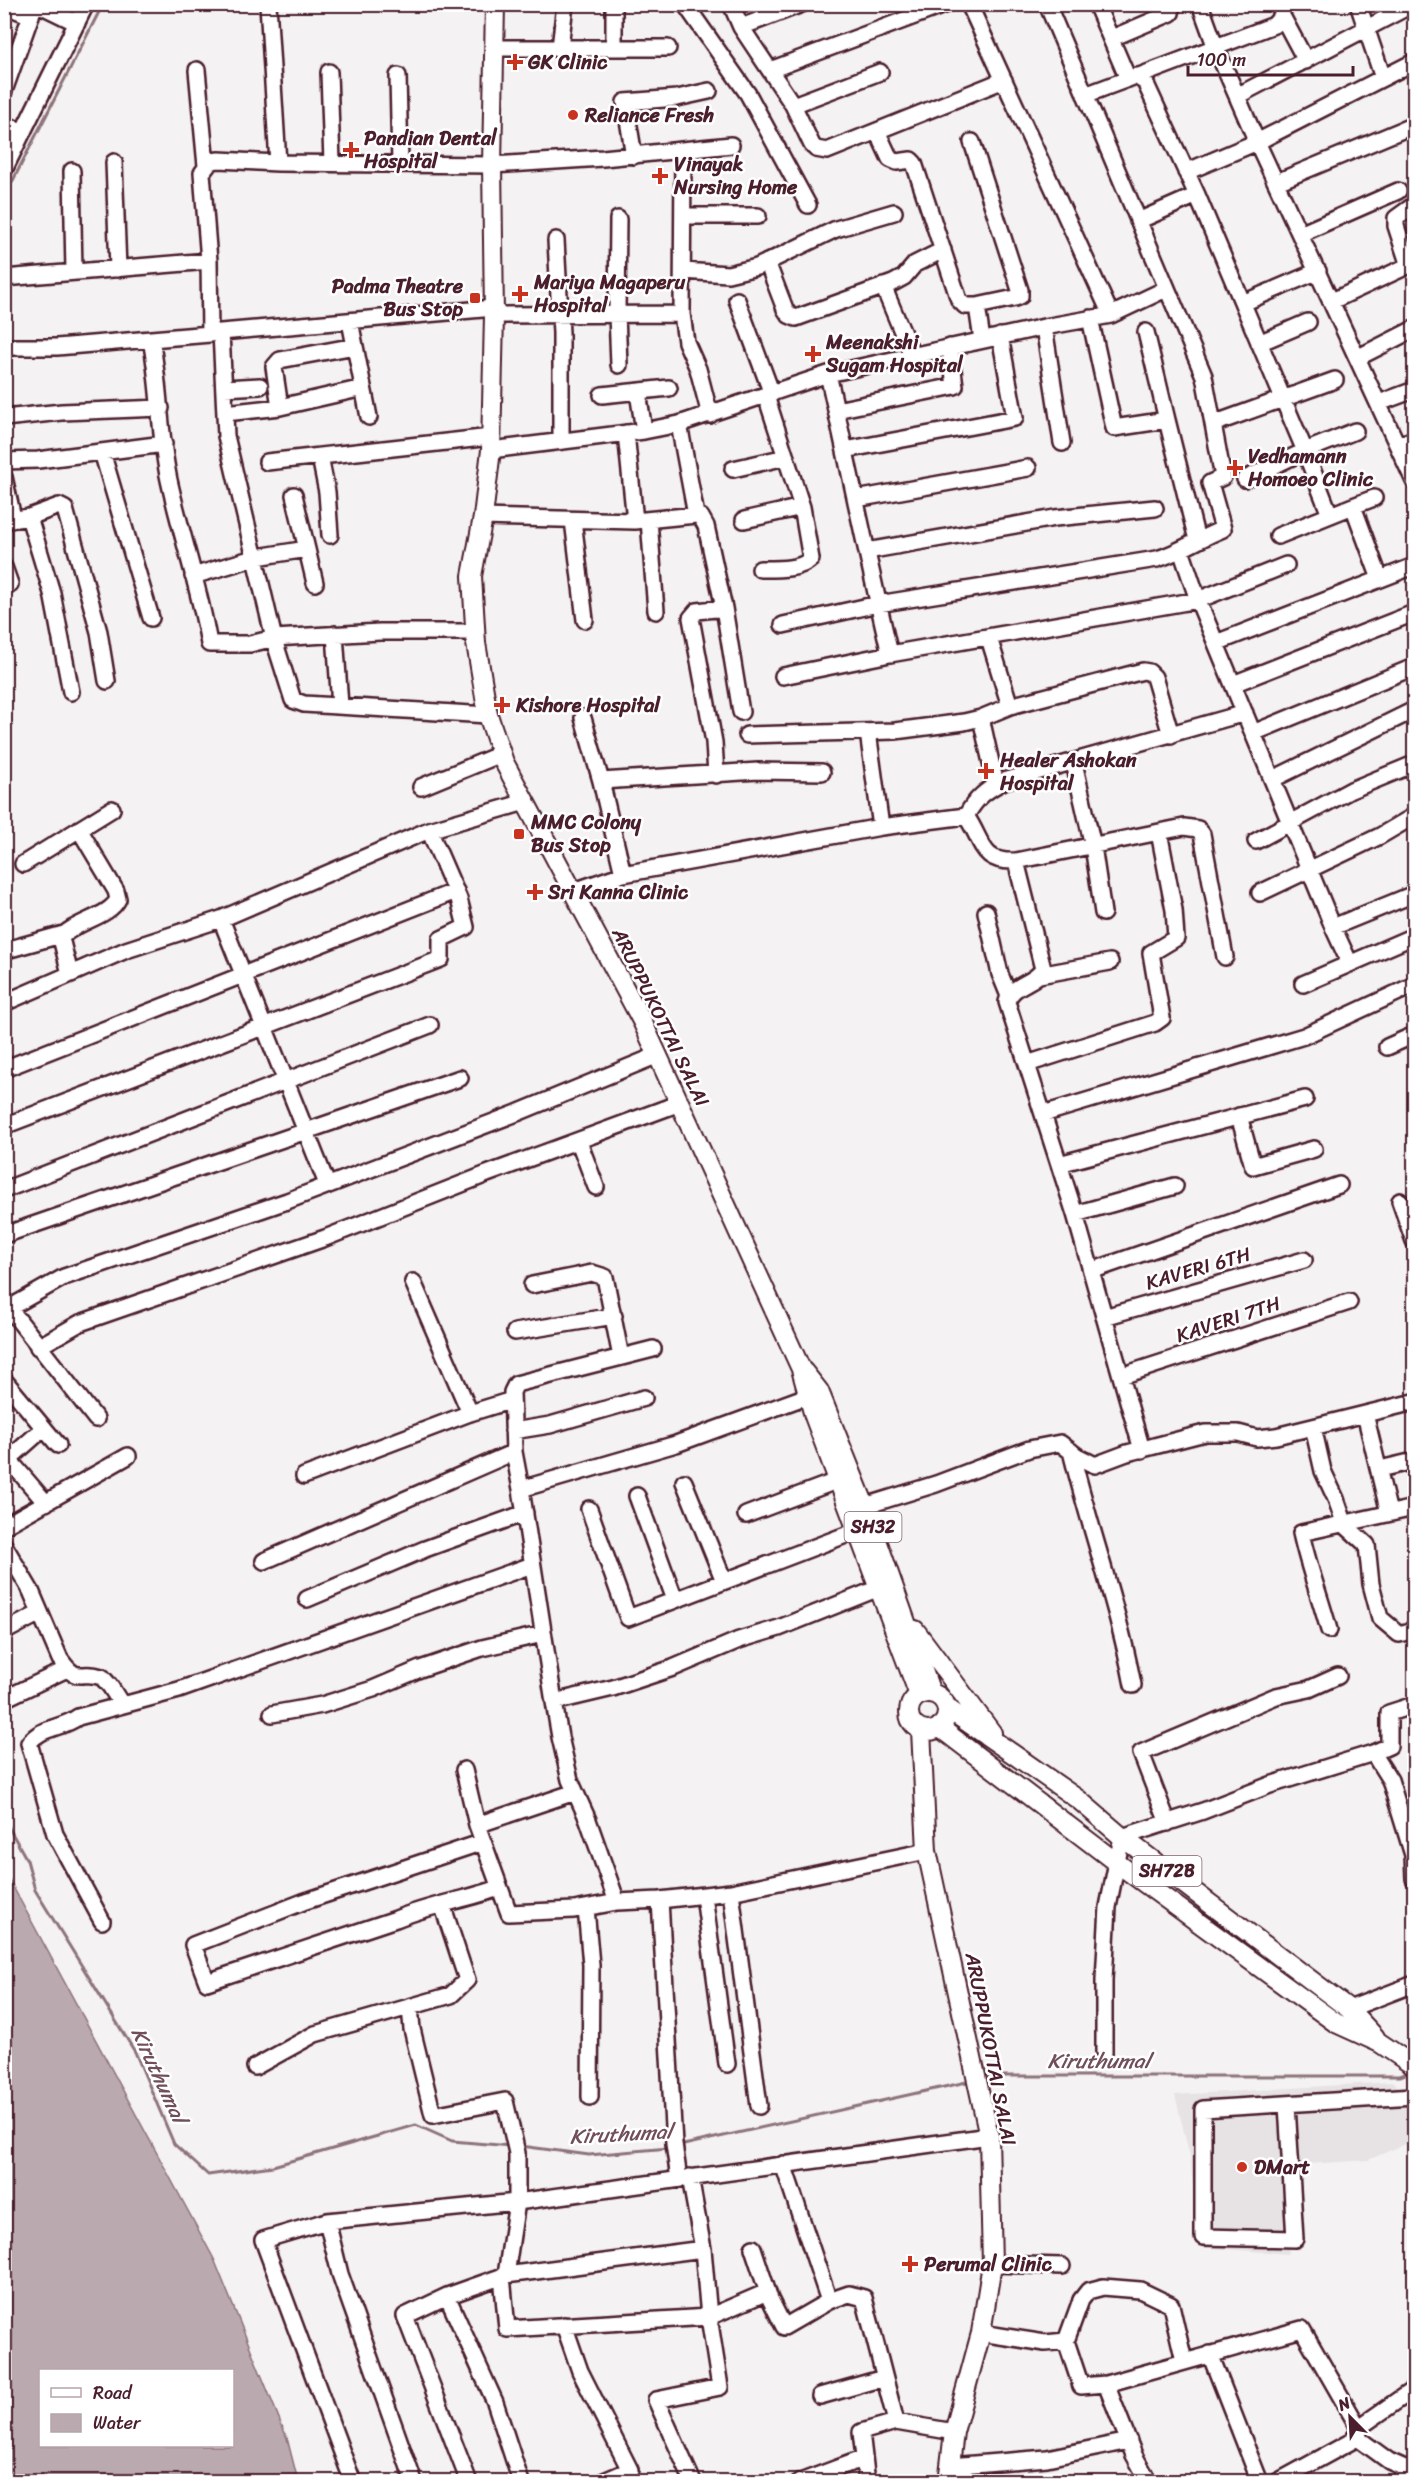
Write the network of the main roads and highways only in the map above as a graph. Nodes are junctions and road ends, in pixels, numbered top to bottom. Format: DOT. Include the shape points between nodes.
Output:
graph roads {
  1 [pos="495,4"];
  2 [pos="801,1369"];
  3 [pos="904,1617"];
  4 [pos="925,1694"];
  5 [pos="947,1708"];
  6 [pos="930,1729"];
  7 [pos="962,1745"];
  8 [pos="1003,1747"];
  9 [pos="922,1759"];
  10 [pos="1380,2043"];
  11 [pos="1411,2063"];
  12 [pos="949,2474"];
  1 -- 2 [label="main road, ARUPPUKOTTAI SALAI / SH32" via="491,444 472,576 476,643 488,715 501,754 658,1055"];
  2 -- 3 [label="main road, ARUPPUKOTTAI SALAI / SH32" via="819,1391"];
  2 -- 4 [label="main road, ARUPPUKOTTAI SALAI / SH32" via="807,1396 879,1588"];
  3 -- 4 [label="main road, ARUPPUKOTTAI SALAI / SH32"];
  3 -- 8 [label="main road"];
  4 -- 5 [label="main road, SH32" via="941,1698"];
  4 -- 6 [label="main road" via="910,1704 909,1710 911,1722"];
  5 -- 6 [label="main road" via="946,1719"];
  5 -- 8 [label="main road, SH72B"];
  6 -- 7 [label="main road, SH72B"];
  6 -- 9 [label="main road, ARUPPUKOTTAI SALAI"];
  7 -- 9 [label="main road" via="943,1743"];
  7 -- 10 [label="main road, SH72B" via="1336,2023"];
  8 -- 10 [label="main road, SH72B" via="1079,1800 1349,2009"];
  9 -- 12 [label="main road, ARUPPUKOTTAI SALAI" via="927,1851 988,2136 992,2264 981,2333 954,2432"];
  10 -- 11 [label="main road, SH72B"];
}
